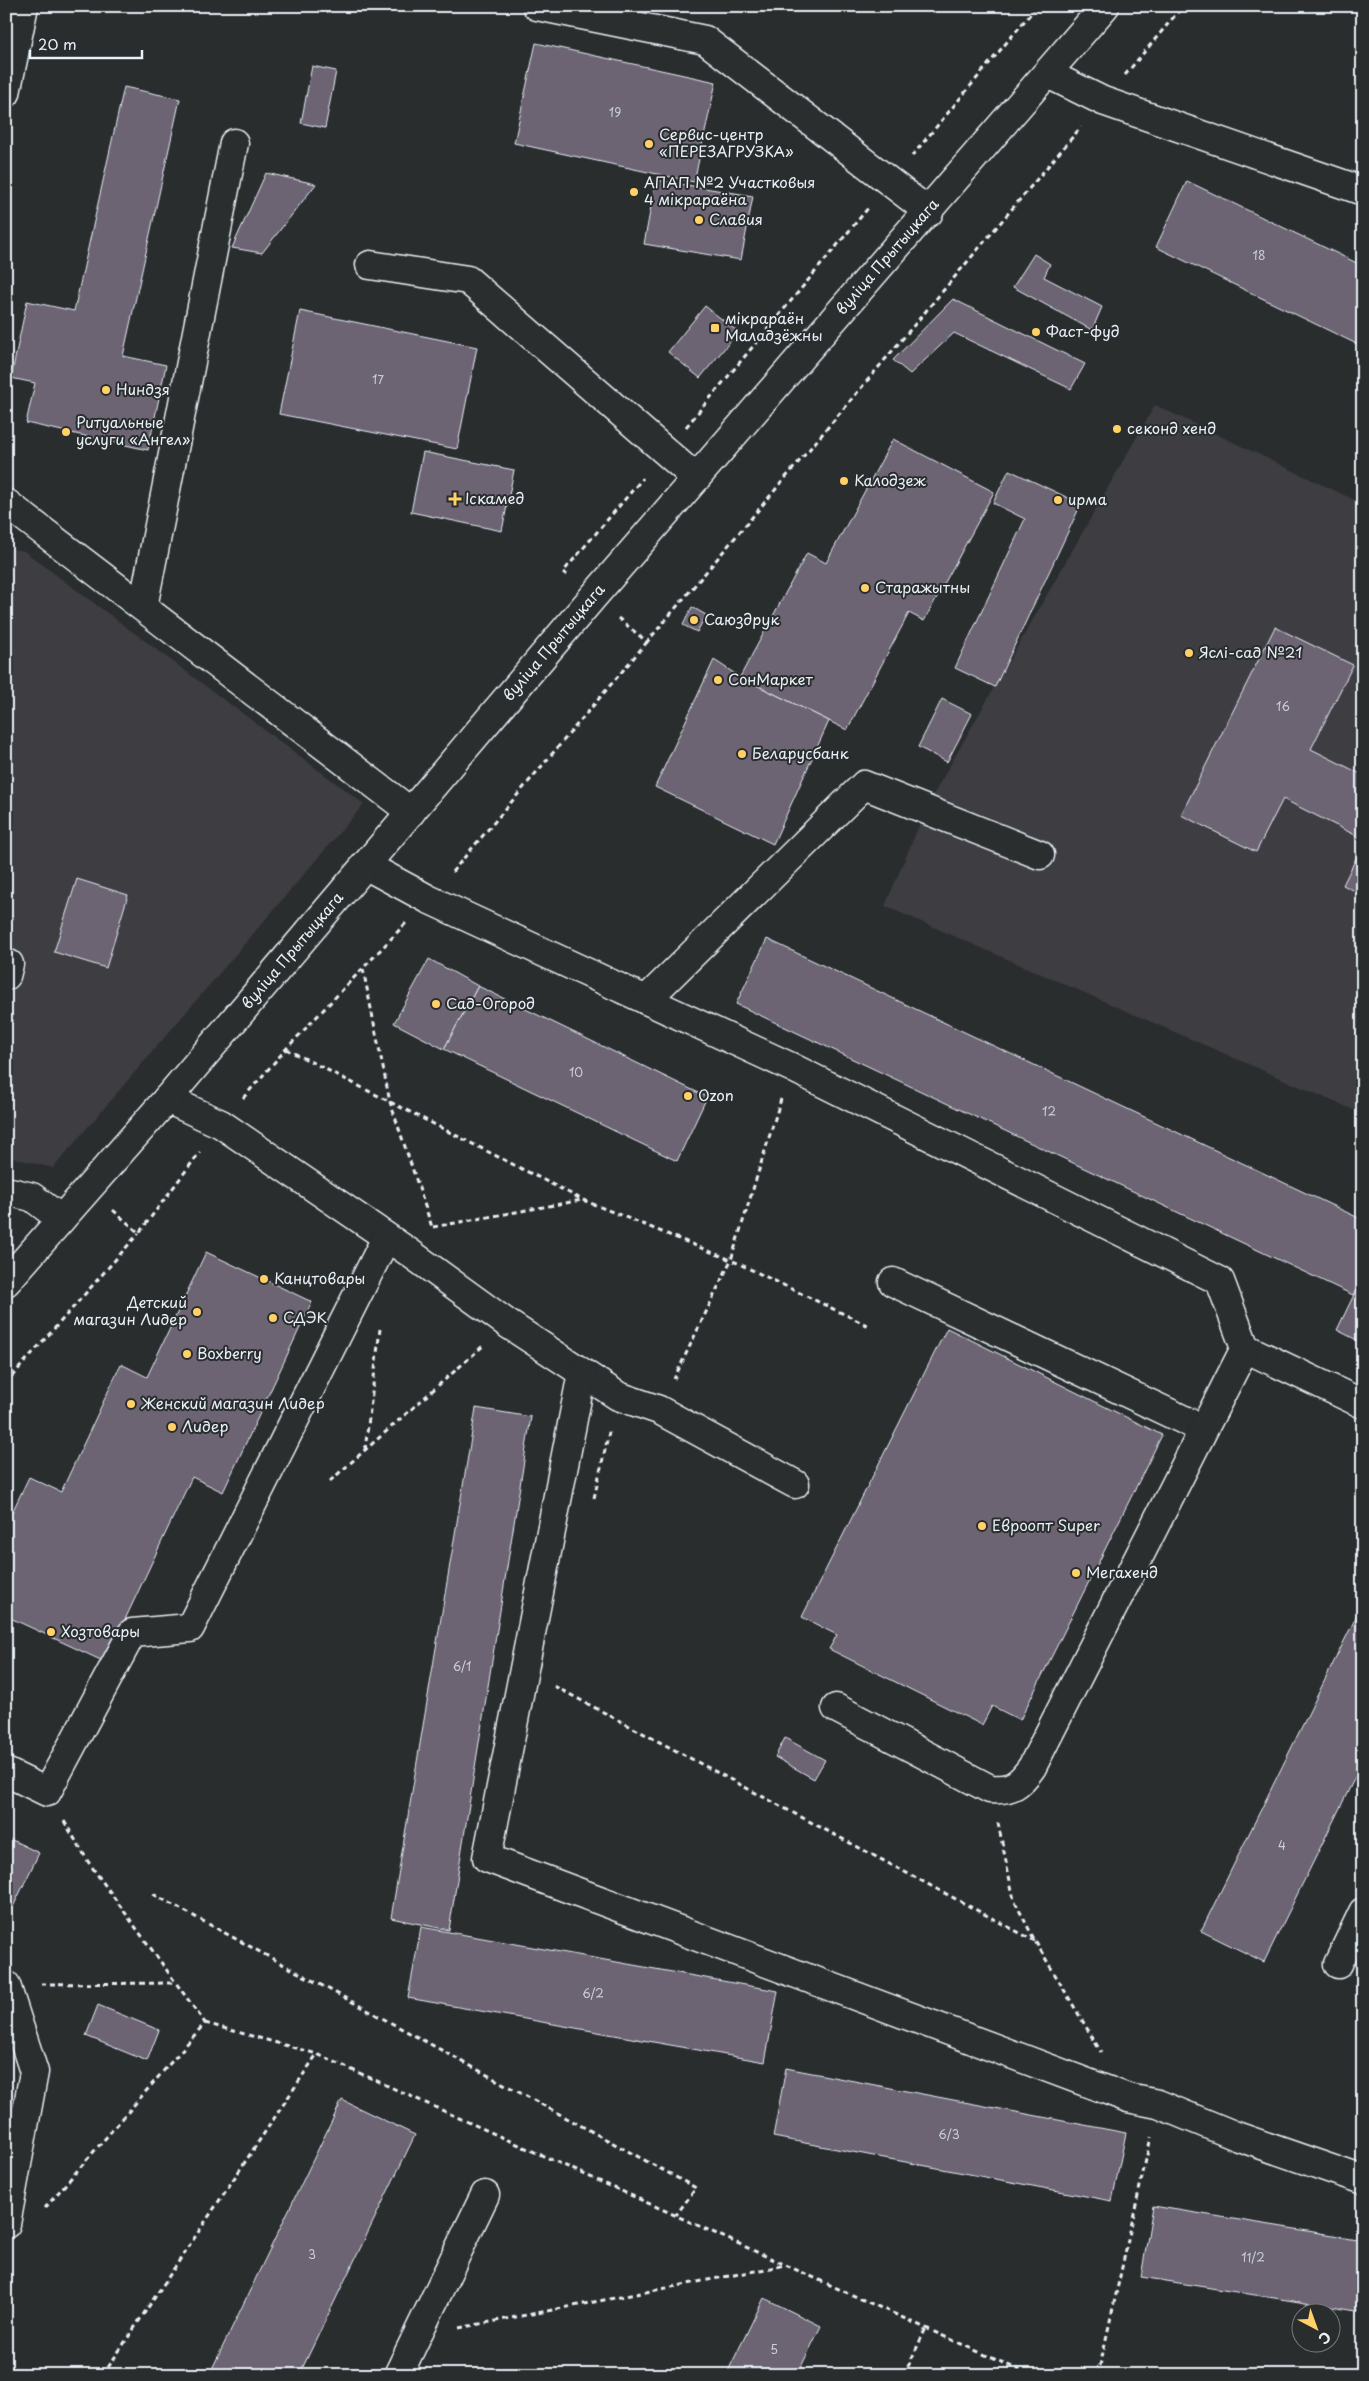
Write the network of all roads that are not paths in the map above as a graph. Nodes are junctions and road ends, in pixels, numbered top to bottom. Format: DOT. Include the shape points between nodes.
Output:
graph roads {
  1 [pos="24,6"];
  2 [pos="536,6"];
  3 [pos="1105,6"];
  4 [pos="1048,74"];
  5 [pos="6,93"];
  6 [pos="234,143"];
  7 [pos="1363,191"];
  8 [pos="928,212"];
  9 [pos="370,265"];
  10 [pos="696,478"];
  11 [pos="6,502"];
  12 [pos="143,607"];
  13 [pos="411,812"];
  14 [pos="1040,855"];
  15 [pos="365,865"];
  16 [pos="646,1000"];
  17 [pos="167,1099"];
  18 [pos="6,1191"];
  19 [pos="61,1219"];
  20 [pos="386,1238"];
  21 [pos="6,1282"];
  22 [pos="893,1282"];
  23 [pos="1245,1348"];
  24 [pos="582,1373"];
  25 [pos="1363,1404"];
  26 [pos="1203,1429"];
  27 [pos="795,1484"];
  28 [pos="836,1708"];
  29 [pos="6,1772"];
  30 [pos="1363,1912"];
  31 [pos="1338,1964"];
  32 [pos="6,1985"];
  33 [pos="1363,2180"];
  34 [pos="485,2195"];
  35 [pos="6,2224"];
  36 [pos="398,2375"];
  1 -- 5 [label="street"];
  2 -- 8 [label="street" via="705,40"];
  3 -- 4 [label="street, вуліца Прытыцкага"];
  4 -- 7 [label="street" via="1103,101"];
  4 -- 8 [label="street, вуліца Прытыцкага"];
  6 -- 12 [label="street"];
  8 -- 10 [label="street, вуліца Прытыцкага"];
  9 -- 10 [label="street" via="468,280"];
  10 -- 13 [label="street, вуліца Прытыцкага"];
  11 -- 12 [label="street"];
  12 -- 13 [label="street"];
  13 -- 15 [label="street, вуліца Прытыцкага"];
  14 -- 16 [label="street" via="864,785"];
  15 -- 16 [label="street" via="428,899"];
  15 -- 17 [label="street, вуліца Прытыцкага"];
  16 -- 23 [label="street" via="791,1067 1220,1281"];
  17 -- 19 [label="street, вуліца Прытыцкага"];
  17 -- 20 [label="street" via="222,1124"];
  18 -- 19 [label="street" via="32,1197"];
  19 -- 21 [label="street, вуліца Прытыцкага"];
  20 -- 24 [label="street"];
  20 -- 29 [label="street" via="190,1628 132,1633 47,1792"];
  22 -- 26 [label="street"];
  23 -- 25 [label="street"];
  23 -- 26 [label="street"];
  24 -- 27 [label="street" via="618,1396 659,1410"];
  24 -- 33 [label="street" via="487,1858 1128,2098 1158,2104 1236,2136"];
  26 -- 28 [label="street" via="1032,1768 1020,1783 1001,1790 990,1788"];
  30 -- 31 [label="street"];
  32 -- 35 [label="street" via="34,2072"];
  34 -- 36 [label="street"];
}
